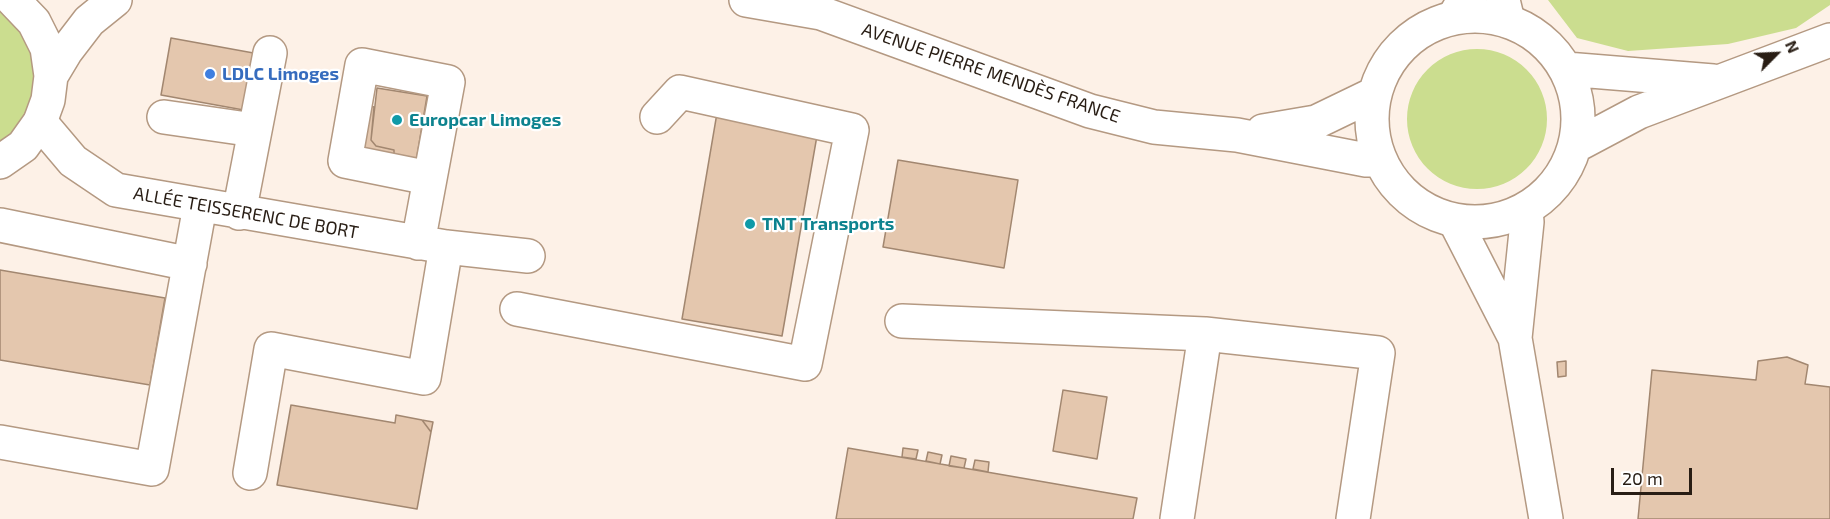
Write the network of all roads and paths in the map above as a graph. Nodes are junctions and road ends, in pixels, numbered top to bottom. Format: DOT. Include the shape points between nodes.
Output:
graph roads {
  1 [pos="15,0"];
  2 [pos="115,0"];
  3 [pos="746,0"];
  4 [pos="1459,9"];
  5 [pos="1506,10"];
  6 [pos="1830,40"];
  7 [pos="270,53"];
  8 [pos="1566,69"];
  9 [pos="51,76"];
  10 [pos="1724,82"];
  11 [pos="1374,94"];
  12 [pos="164,117"];
  13 [pos="657,117"];
  14 [pos="40,122"];
  15 [pos="254,130"];
  16 [pos="1237,135"];
  17 [pos="1575,146"];
  18 [pos="1379,159"];
  19 [pos="0,162"];
  20 [pos="429,178"];
  21 [pos="200,206"];
  22 [pos="1526,210"];
  23 [pos="239,213"];
  24 [pos="1455,221"];
  25 [pos="0,225"];
  26 [pos="432,245"];
  27 [pos="528,256"];
  28 [pos="190,264"];
  29 [pos="517,309"];
  30 [pos="902,321"];
  31 [pos="1205,334"];
  32 [pos="1515,338"];
  33 [pos="0,442"];
  34 [pos="250,473"];
  35 [pos="1177,519"];
  36 [pos="1353,519"];
  37 [pos="1546,519"];
  1 -- 9 [label="main road" via="34,22 47,48"];
  2 -- 9 [label="main road" via="89,21"];
  3 -- 16 [label="main road, AVENUE PIERRE MENDÈS FRANCE" via="821,13 1090,111 1154,128"];
  4 -- 5 [label="main road" via="1481,15"];
  4 -- 11 [label="main road" via="1403,44 1385,67"];
  5 -- 8 [label="main road" via="1544,43"];
  6 -- 10 [label="main road"];
  7 -- 15 [label="main road"];
  8 -- 10 [label="main road"];
  8 -- 17 [label="main road" via="1576,93 1579,119"];
  9 -- 14 [label="main road"];
  10 -- 17 [label="main road" via="1640,112"];
  11 -- 16 [label="main road, AVENUE PIERRE MENDÈS FRANCE" via="1316,122"];
  11 -- 18 [label="main road" via="1371,126"];
  12 -- 15 [label="main road"];
  13 -- 29 [label="main road" via="680,92 852,130 805,364"];
  14 -- 19 [label="main road" via="23,146"];
  14 -- 21 [label="main road, ALLÉE TEISSERENC DE BORT" via="73,161 116,190"];
  15 -- 23 [label="main road"];
  16 -- 18 [label="main road, AVENUE PIERRE MENDÈS FRANCE" via="1366,160"];
  17 -- 22 [label="main road" via="1565,171 1548,193"];
  18 -- 24 [label="main road" via="1397,187 1423,209"];
  20 -- 26 [label="main road"];
  21 -- 23 [label="main road, ALLÉE TEISSERENC DE BORT"];
  21 -- 28 [label="main road"];
  22 -- 24 [label="main road" via="1479,223"];
  22 -- 32 [label="main road"];
  23 -- 26 [label="main road, ALLÉE TEISSERENC DE BORT"];
  24 -- 32 [label="main road"];
  25 -- 28 [label="main road"];
  26 -- 27 [label="main road, ALLÉE TEISSERENC DE BORT"];
  26 -- 34 [label="main road" via="424,378 271,349"];
  28 -- 33 [label="main road" via="152,469"];
  30 -- 31 [label="main road"];
  31 -- 35 [label="main road"];
  31 -- 36 [label="main road" via="1378,353"];
  32 -- 37 [label="main road"];
}
